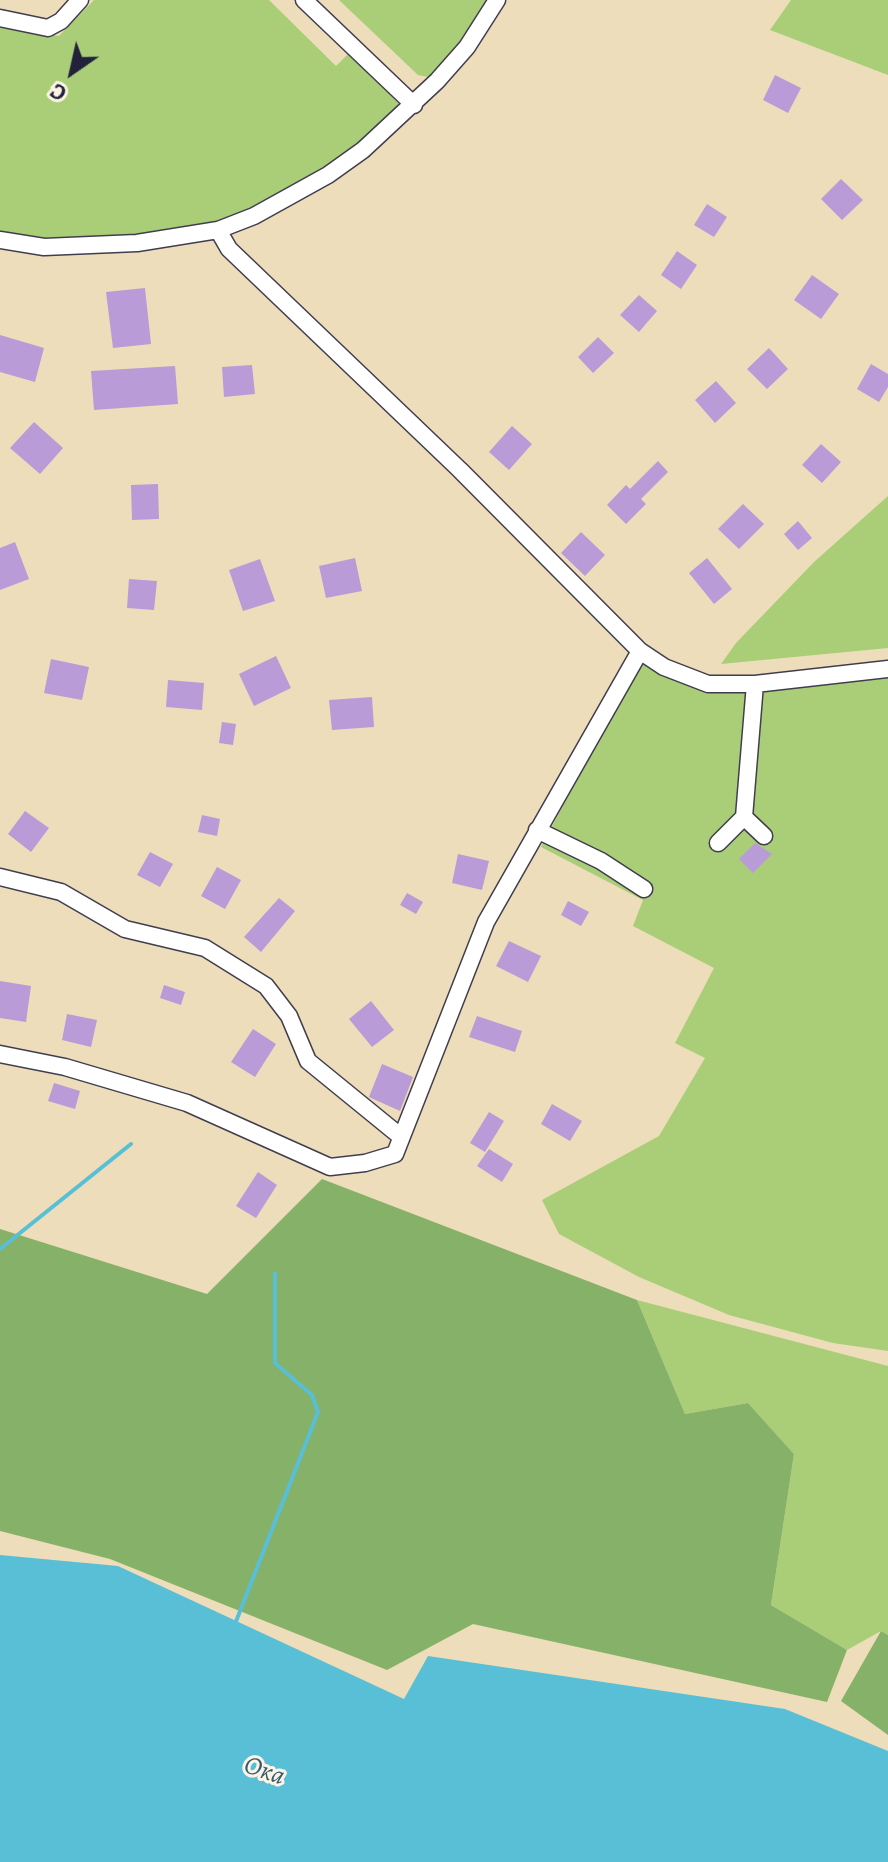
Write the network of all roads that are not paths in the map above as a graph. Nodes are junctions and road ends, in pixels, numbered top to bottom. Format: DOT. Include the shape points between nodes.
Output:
graph roads {
  1 [pos="80,0"];
  2 [pos="304,0"];
  3 [pos="497,0"];
  4 [pos="0,18"];
  5 [pos="414,105"];
  6 [pos="218,230"];
  7 [pos="0,240"];
  8 [pos="640,651"];
  9 [pos="888,669"];
  10 [pos="755,684"];
  11 [pos="744,817"];
  12 [pos="537,830"];
  13 [pos="764,836"];
  14 [pos="718,843"];
  15 [pos="0,877"];
  16 [pos="644,889"];
  17 [pos="0,1054"];
  18 [pos="400,1136"];
  1 -- 4 [label="street" via="48,28"];
  2 -- 5 [label="street"];
  3 -- 5 [label="street" via="467,47"];
  5 -- 6 [label="street" via="328,175"];
  6 -- 7 [label="street" via="96,247"];
  6 -- 8 [label="street" via="229,249"];
  8 -- 10 [label="street" via="708,684"];
  8 -- 12 [label="street"];
  9 -- 10 [label="street"];
  10 -- 11 [label="street"];
  11 -- 13 [label="street"];
  11 -- 14 [label="street"];
  12 -- 16 [label="street"];
  12 -- 18 [label="street" via="486,922"];
  15 -- 18 [label="street" via="61,892 125,929 205,948 266,986 289,1016 308,1061"];
  17 -- 18 [label="street" via="187,1103 330,1167 395,1154"];
}
